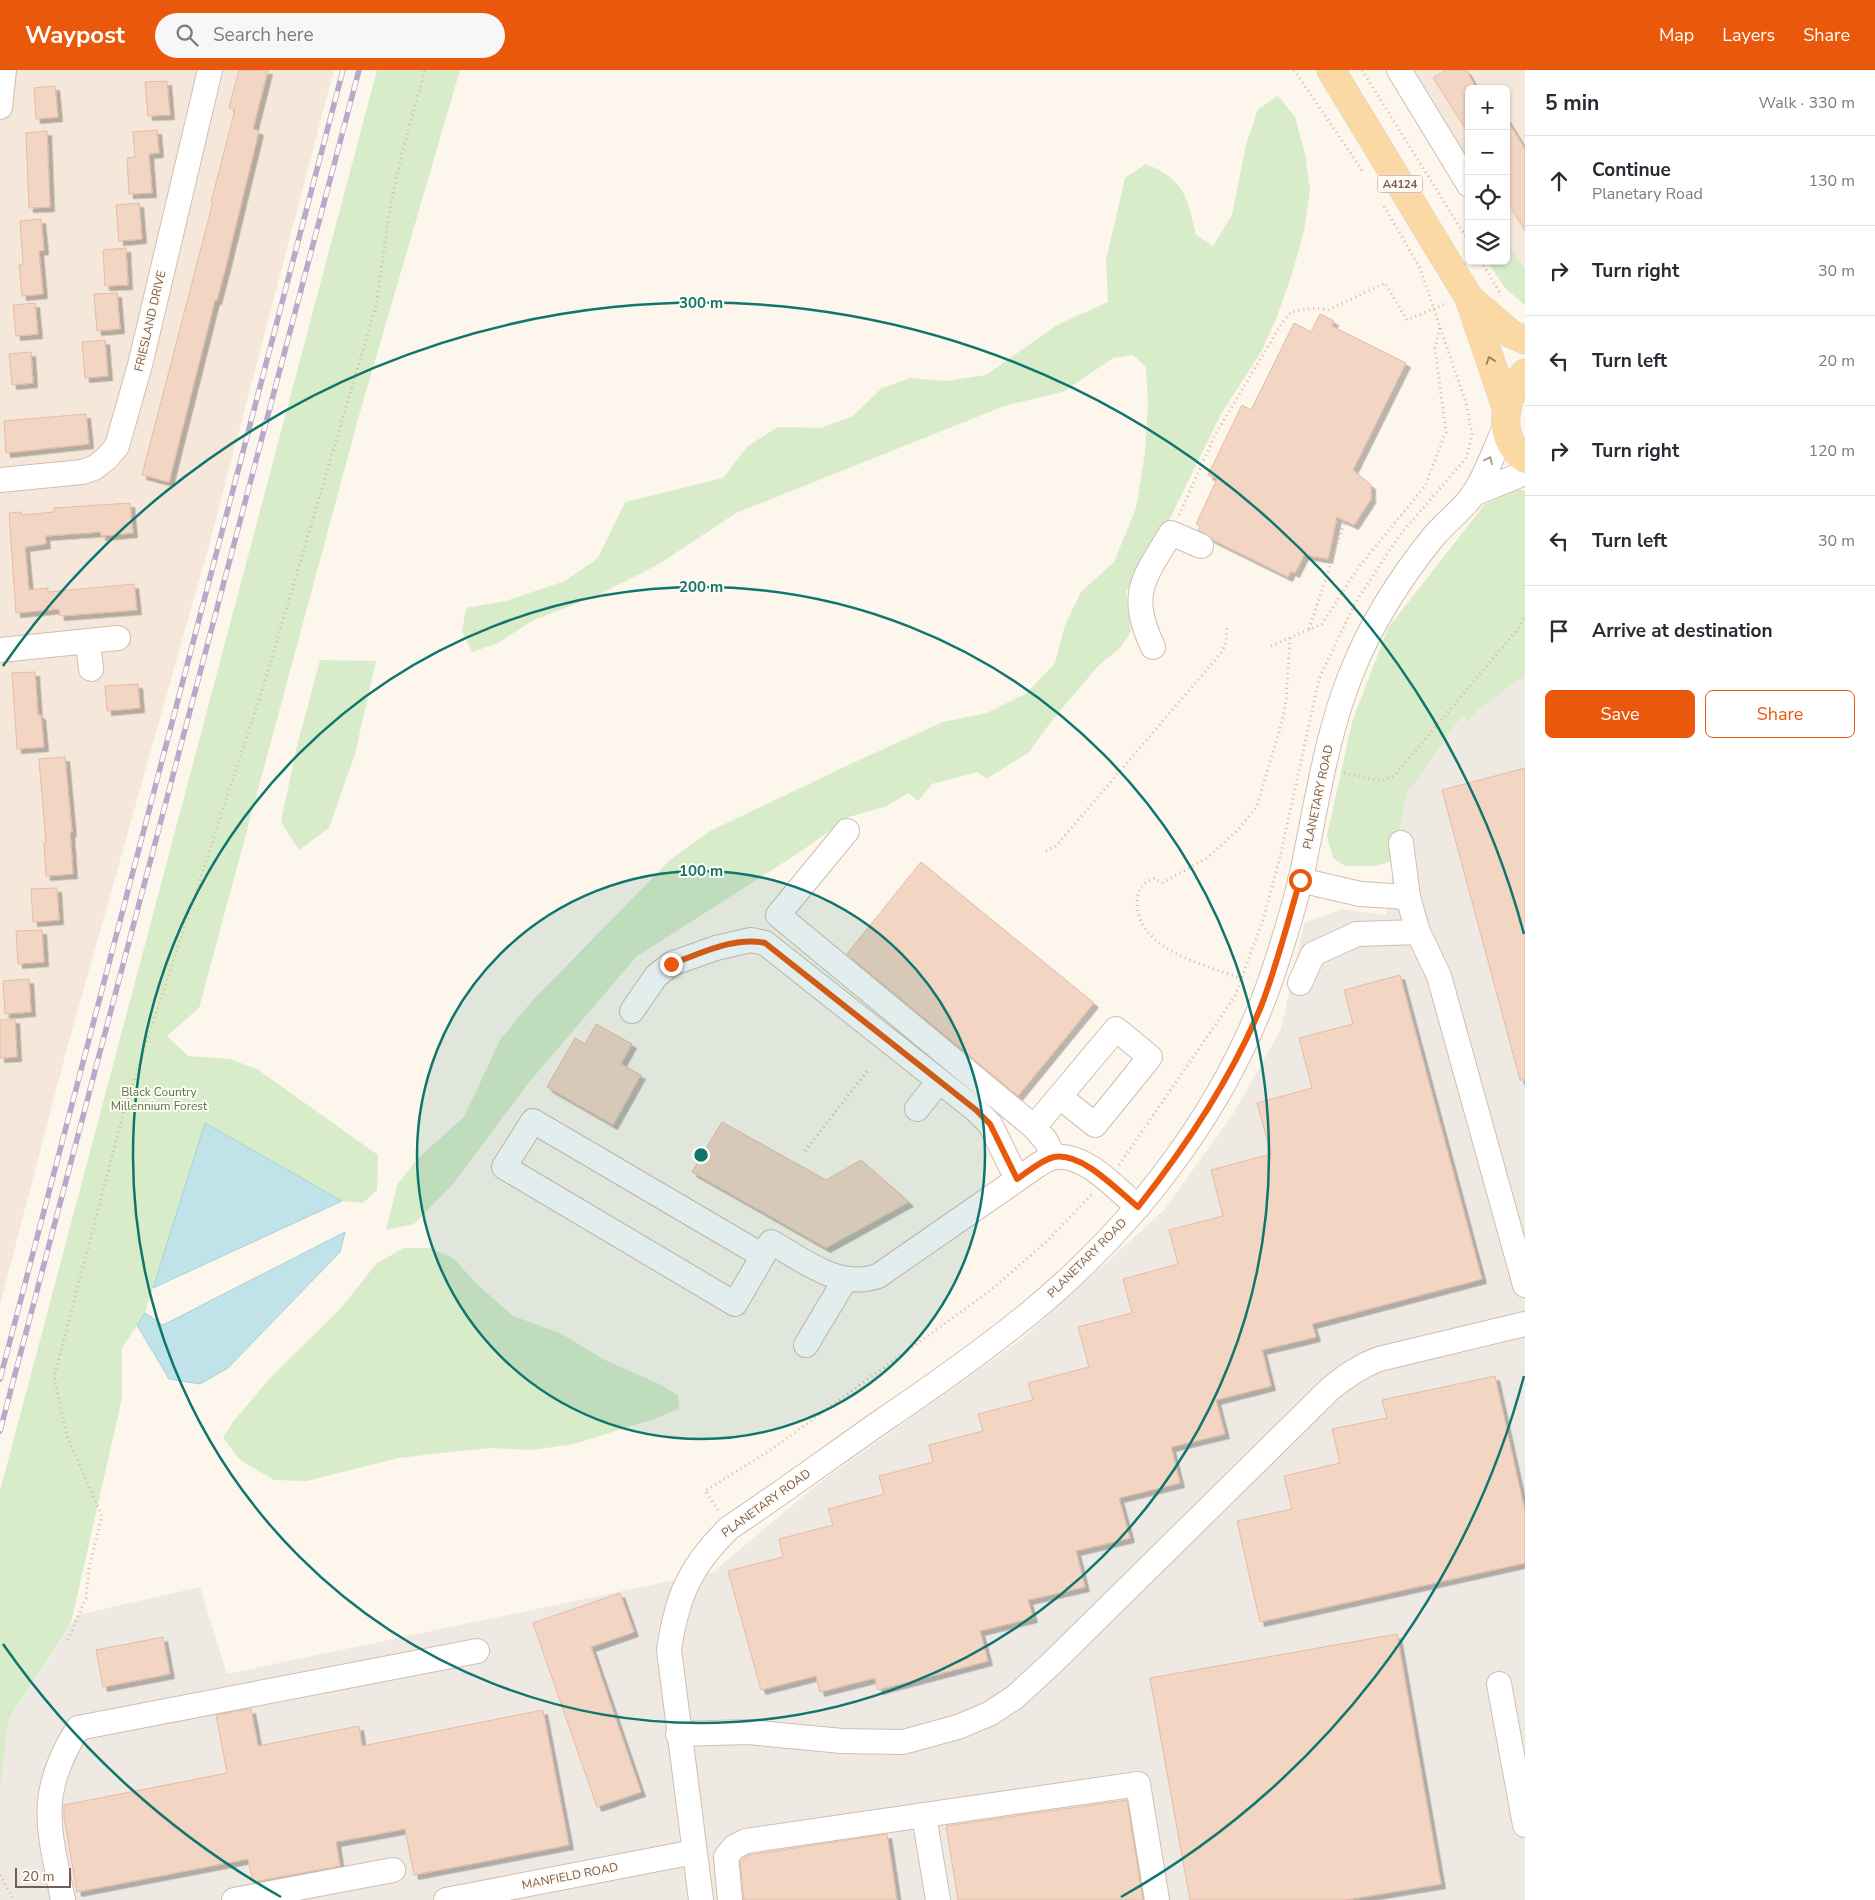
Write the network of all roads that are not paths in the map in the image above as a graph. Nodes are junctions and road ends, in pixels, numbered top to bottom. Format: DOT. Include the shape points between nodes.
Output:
graph roads {
  1 [pos="4,70"];
  2 [pos="210,70"];
  3 [pos="1331,70"];
  4 [pos="1404,72"];
  5 [pos="0,107"];
  6 [pos="1465,178"];
  7 [pos="1469,298"];
  8 [pos="1525,340"];
  9 [pos="1525,373"];
  10 [pos="1506,416"];
  11 [pos="1525,459"];
  12 [pos="1525,473"];
  13 [pos="0,480"];
  14 [pos="1473,494"];
  15 [pos="1201,546"];
  16 [pos="118,638"];
  17 [pos="88,641"];
  18 [pos="1153,647"];
  19 [pos="0,650"];
  20 [pos="91,669"];
  21 [pos="847,831"];
  22 [pos="1401,843"];
  23 [pos="1300,880"];
  24 [pos="1408,896"];
  25 [pos="1418,932"];
  26 [pos="1300,983"];
  27 [pos="632,1011"];
  28 [pos="939,1080"];
  29 [pos="1060,1098"];
  30 [pos="917,1110"];
  31 [pos="1034,1127"];
  32 [pos="1054,1157"];
  33 [pos="1017,1179"];
  34 [pos="1138,1207"];
  35 [pos="763,1256"];
  36 [pos="845,1280"];
  37 [pos="1525,1284"];
  38 [pos="1525,1324"];
  39 [pos="806,1345"];
  40 [pos="477,1651"];
  41 [pos="1499,1684"];
  42 [pos="678,1734"];
  43 [pos="924,1815"];
  44 [pos="1525,1825"];
  45 [pos="694,1852"];
  46 [pos="393,1870"];
  47 [pos="63,1900"];
  48 [pos="234,1900"];
  49 [pos="446,1900"];
  50 [pos="701,1900"];
  51 [pos="730,1900"];
  52 [pos="938,1900"];
  53 [pos="1157,1900"];
  1 -- 5 [label="street"];
  2 -- 13 [label="street, FRIESLAND DRIVE" via="140,365 117,446 94,468 82,472"];
  3 -- 7 [label="main road, A4124"];
  4 -- 6 [label="street"];
  7 -- 8 [label="main road, A4124" via="1512,334"];
  10 -- 7 [label="main road, A4124, one-way"];
  9 -- 10 [label="main road" via="1513,388"];
  10 -- 11 [label="main road" via="1510,440"];
  14 -- 10 [label="street, PLANETARY ROAD, one-way"];
  12 -- 14 [label="street, PLANETARY ROAD"];
  14 -- 23 [label="street, PLANETARY ROAD" via="1414,561 1373,624 1339,709"];
  15 -- 18 [label="street" via="1171,533 1147,572 1140,596 1142,621"];
  16 -- 17 [label="street"];
  17 -- 19 [label="street"];
  17 -- 20 [label="street"];
  21 -- 31 [label="street" via="778,915"];
  22 -- 24 [label="street"];
  23 -- 24 [label="street" via="1360,894"];
  23 -- 34 [label="street, PLANETARY ROAD" via="1271,977 1245,1041 1206,1113 1174,1162"];
  24 -- 25 [label="street"];
  25 -- 26 [label="street" via="1357,934 1313,954"];
  25 -- 37 [label="street" via="1439,976"];
  27 -- 28 [label="street" via="656,976 671,964 750,940 765,943"];
  28 -- 30 [label="street"];
  28 -- 33 [label="street" via="990,1124"];
  29 -- 31 [label="street"];
  31 -- 32 [label="street"];
  32 -- 33 [label="street"];
  32 -- 34 [label="street" via="1076,1160 1089,1167"];
  33 -- 36 [label="street" via="878,1276 868,1280"];
  34 -- 42 [label="street, PLANETARY ROAD" via="1067,1280 1028,1314 936,1384 729,1528 713,1543 697,1564 674,1615 669,1650"];
  35 -- 35 [label="street" via="735,1304 504,1167 533,1121"];
  35 -- 36 [label="street" via="771,1242 829,1275"];
  36 -- 39 [label="street"];
  38 -- 42 [label="street" via="1379,1359 1348,1374 1330,1388 1052,1663 1015,1697 989,1714 958,1727 902,1742 842,1742 748,1732"];
  40 -- 47 [label="street" via="78,1728 56,1770 49,1798 49,1825"];
  41 -- 44 [label="street"];
  42 -- 45 [label="street, PLANETARY ROAD"];
  43 -- 51 [label="street" via="746,1841 734,1846 726,1857"];
  43 -- 52 [label="street"];
  43 -- 53 [label="street" via="1138,1784"];
  45 -- 49 [label="street, MANFIELD ROAD"];
  45 -- 50 [label="street, PLANETARY ROAD"];
  46 -- 48 [label="street"];
}
